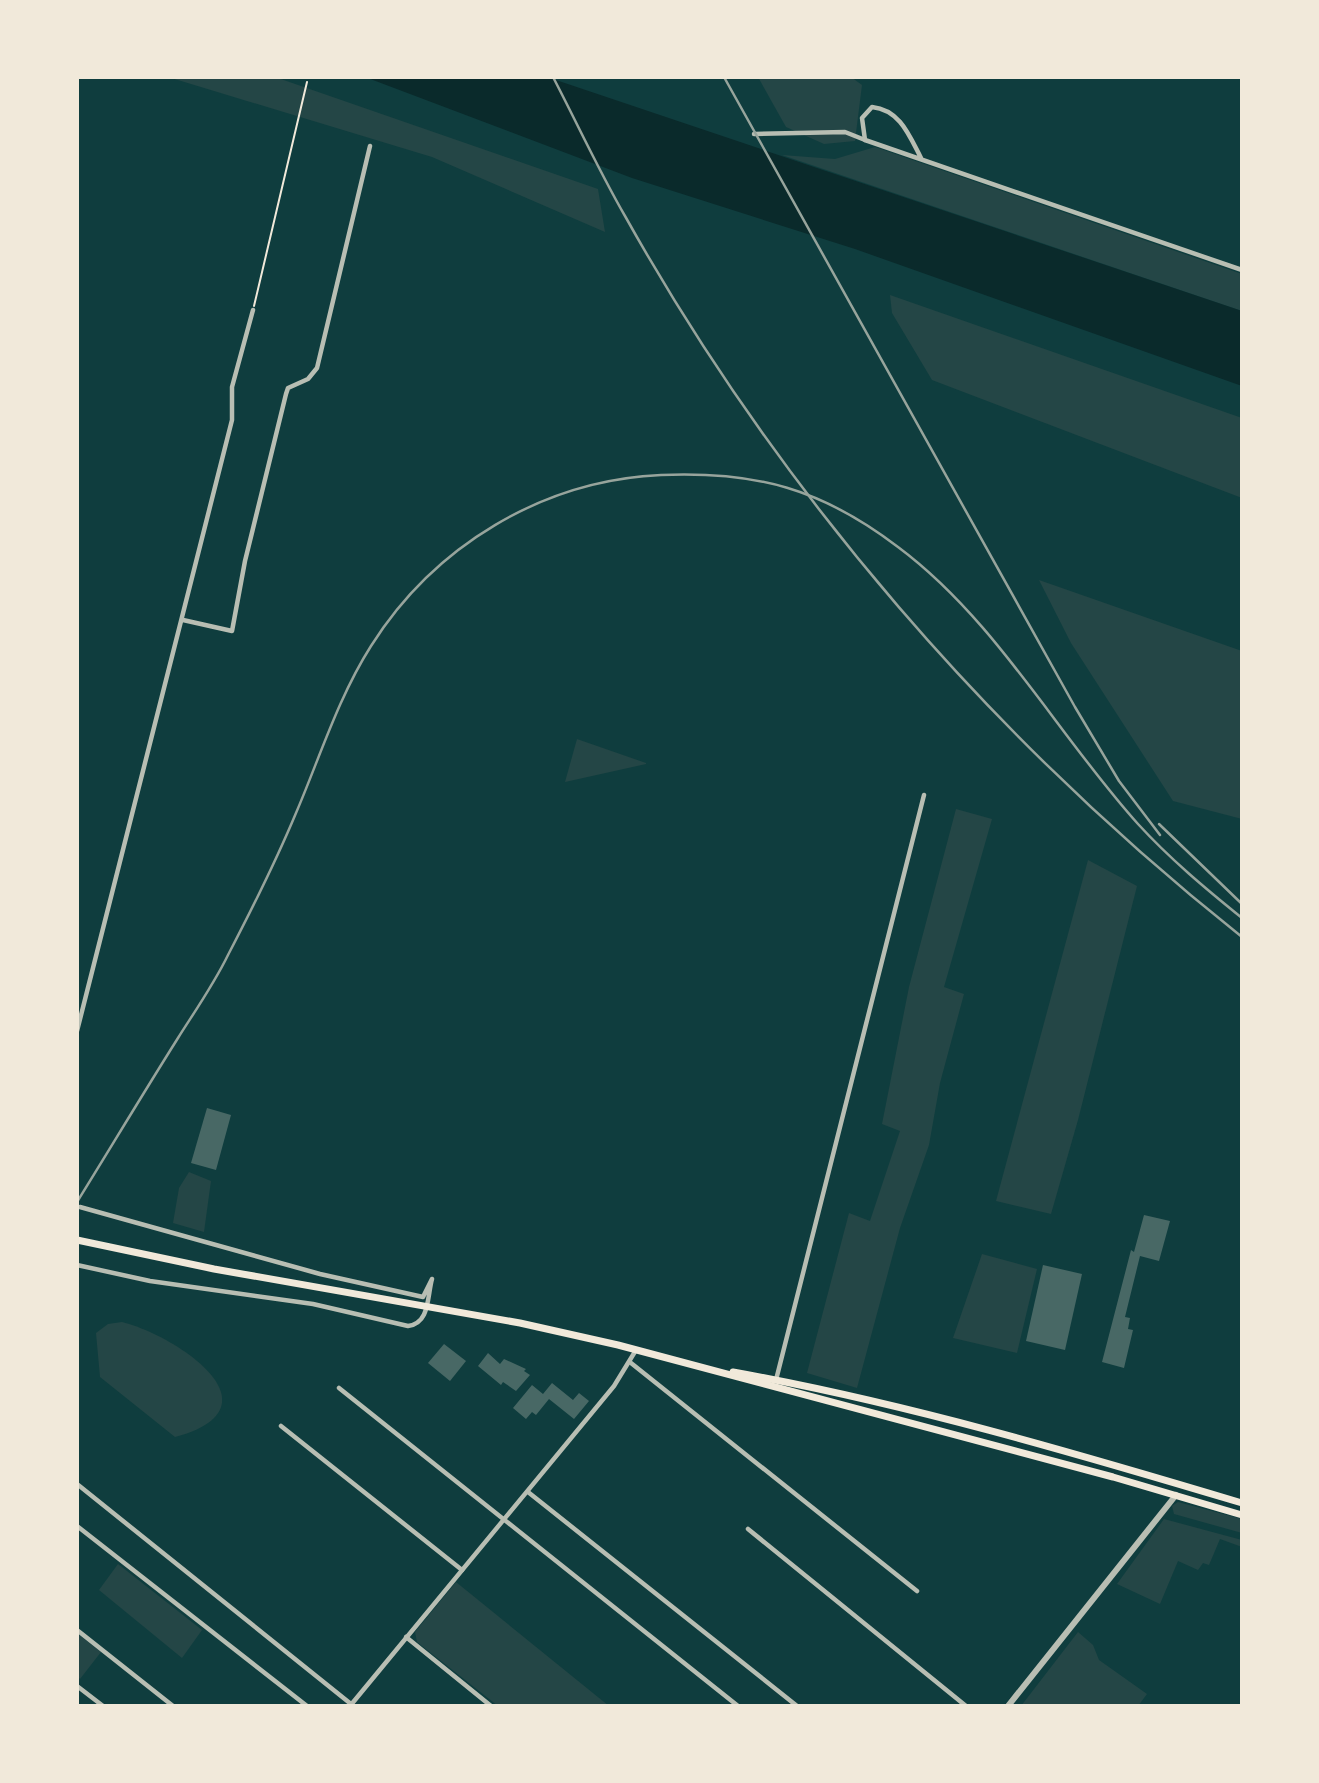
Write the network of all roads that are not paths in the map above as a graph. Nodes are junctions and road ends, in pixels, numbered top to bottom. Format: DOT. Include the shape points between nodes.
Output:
graph roads {
  1 [pos="754,134"];
  2 [pos="865,139"];
  3 [pos="370,146"];
  4 [pos="921,158"];
  5 [pos="1242,270"];
  6 [pos="253,310"];
  7 [pos="183,620"];
  8 [pos="924,795"];
  9 [pos="77,1031"];
  10 [pos="80,1207"];
  11 [pos="77,1240"];
  12 [pos="77,1265"];
  13 [pos="427,1306"];
  14 [pos="636,1350"];
  15 [pos="631,1363"];
  16 [pos="775,1383"];
  17 [pos="339,1388"];
  18 [pos="816,1388"];
  19 [pos="814,1398"];
  20 [pos="281,1426"];
  21 [pos="77,1485"];
  22 [pos="528,1492"];
  23 [pos="1176,1495"];
  24 [pos="1242,1503"];
  25 [pos="1242,1515"];
  26 [pos="503,1521"];
  27 [pos="77,1525"];
  28 [pos="748,1529"];
  29 [pos="462,1570"];
  30 [pos="916,1591"];
  31 [pos="77,1630"];
  32 [pos="406,1637"];
  33 [pos="77,1686"];
  34 [pos="351,1705"];
  35 [pos="103,1706"];
  36 [pos="173,1706"];
  37 [pos="307,1706"];
  38 [pos="491,1706"];
  39 [pos="738,1706"];
  40 [pos="797,1706"];
  41 [pos="966,1706"];
  42 [pos="1007,1706"];
  1 -- 2 [label="street" via="824,131"];
  2 -- 4 [label="street"];
  2 -- 4 [label="street" via="862,118 872,107 887,109 897,117"];
  3 -- 7 [label="street" via="317,368 286,394 232,631"];
  4 -- 5 [label="street"];
  6 -- 7 [label="street" via="232,387 232,420"];
  7 -- 9 [label="street"];
  8 -- 16 [label="street"];
  10 -- 13 [label="street" via="320,1274 423,1297 432,1279"];
  11 -- 13 [label="main road"];
  12 -- 13 [label="street" via="150,1281 313,1304 404,1326 421,1321"];
  13 -- 14 [label="main road"];
  14 -- 15 [label="street"];
  14 -- 16 [label="main road"];
  15 -- 22 [label="street"];
  15 -- 30 [label="street"];
  16 -- 18 [label="main road"];
  16 -- 19 [label="main road"];
  17 -- 26 [label="street"];
  18 -- 19 [label="main road"];
  18 -- 24 [label="main road"];
  19 -- 23 [label="main road"];
  20 -- 29 [label="street"];
  21 -- 34 [label="street"];
  22 -- 26 [label="street"];
  22 -- 40 [label="street"];
  23 -- 25 [label="main road"];
  23 -- 42 [label="street"];
  26 -- 29 [label="street"];
  26 -- 39 [label="street"];
  27 -- 37 [label="street"];
  28 -- 41 [label="street"];
  29 -- 32 [label="street"];
  31 -- 36 [label="street"];
  32 -- 34 [label="street"];
  32 -- 38 [label="street"];
  33 -- 35 [label="street"];
}
